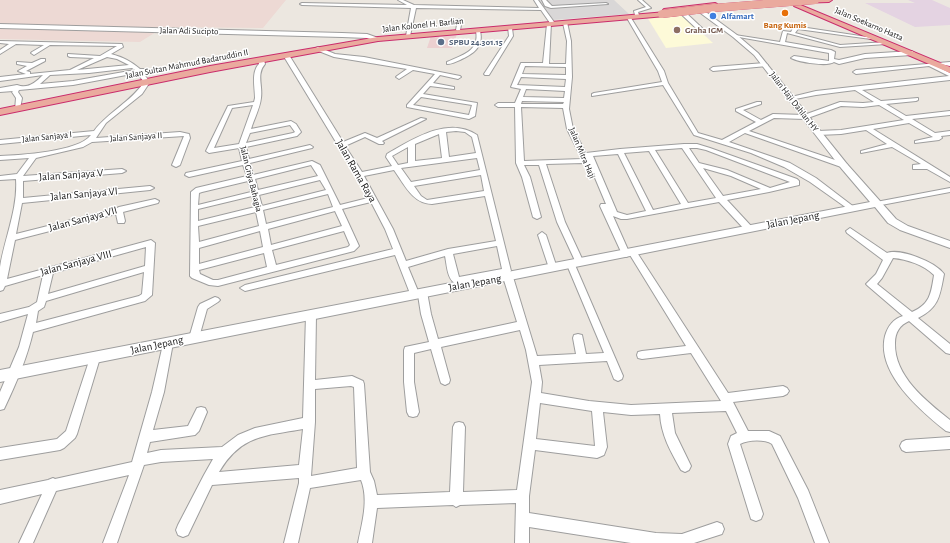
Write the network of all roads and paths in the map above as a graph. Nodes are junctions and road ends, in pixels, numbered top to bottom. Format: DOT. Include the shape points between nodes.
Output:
graph roads {
  1 [pos="307,0"];
  2 [pos="329,0"];
  3 [pos="355,0"];
  4 [pos="400,0"];
  5 [pos="493,0"];
  6 [pos="536,0"];
  7 [pos="544,0"];
  8 [pos="576,0"];
  9 [pos="640,0"];
  10 [pos="815,0"];
  11 [pos="822,0"];
  12 [pos="829,0"];
  13 [pos="765,2"];
  14 [pos="790,2"];
  15 [pos="606,4"];
  16 [pos="580,5"];
  17 [pos="324,6"];
  18 [pos="352,6"];
  19 [pos="413,6"];
  20 [pos="494,8"];
  21 [pos="542,9"];
  22 [pos="701,11"];
  23 [pos="819,11"];
  24 [pos="643,12"];
  25 [pos="660,13"];
  26 [pos="682,13"];
  27 [pos="629,18"];
  28 [pos="460,20"];
  29 [pos="551,23"];
  30 [pos="565,23"];
  31 [pos="0,26"];
  32 [pos="510,28"];
  33 [pos="700,29"];
  34 [pos="458,30"];
  35 [pos="478,31"];
  36 [pos="823,31"];
  37 [pos="794,33"];
  38 [pos="426,34"];
  39 [pos="408,35"];
  40 [pos="852,35"];
  41 [pos="735,36"];
  42 [pos="378,38"];
  43 [pos="878,39"];
  44 [pos="820,40"];
  45 [pos="0,42"];
  46 [pos="15,42"];
  47 [pos="50,43"];
  48 [pos="782,43"];
  49 [pos="887,43"];
  50 [pos="853,46"];
  51 [pos="38,49"];
  52 [pos="318,49"];
  53 [pos="114,51"];
  54 [pos="0,52"];
  55 [pos="34,53"];
  56 [pos="805,54"];
  57 [pos="70,55"];
  58 [pos="286,55"];
  59 [pos="915,55"];
  60 [pos="104,56"];
  61 [pos="26,58"];
  62 [pos="794,58"];
  63 [pos="899,58"];
  64 [pos="43,60"];
  65 [pos="832,60"];
  66 [pos="258,63"];
  67 [pos="449,63"];
  68 [pos="938,64"];
  69 [pos="33,65"];
  70 [pos="546,65"];
  71 [pos="765,65"];
  72 [pos="909,65"];
  73 [pos="135,66"];
  74 [pos="569,66"];
  75 [pos="411,69"];
  76 [pos="713,69"];
  77 [pos="950,69"];
  78 [pos="147,70"];
  79 [pos="140,71"];
  80 [pos="67,72"];
  81 [pos="856,72"];
  82 [pos="48,73"];
  83 [pos="38,74"];
  84 [pos="438,74"];
  85 [pos="487,74"];
  86 [pos="518,75"];
  87 [pos="950,75"];
  88 [pos="399,77"];
  89 [pos="458,77"];
  90 [pos="569,77"];
  91 [pos="950,78"];
  92 [pos="0,80"];
  93 [pos="147,82"];
  94 [pos="665,83"];
  95 [pos="429,84"];
  96 [pos="35,86"];
  97 [pos="17,88"];
  98 [pos="452,88"];
  99 [pos="524,88"];
  100 [pos="855,88"];
  101 [pos="567,89"];
  102 [pos="0,90"];
  103 [pos="420,95"];
  104 [pos="594,95"];
  105 [pos="790,98"];
  106 [pos="916,99"];
  107 [pos="256,103"];
  108 [pos="519,103"];
  109 [pos="566,103"];
  110 [pos="759,103"];
  111 [pos="879,103"];
  112 [pos="498,105"];
  113 [pos="17,109"];
  114 [pos="0,112"];
  115 [pos="950,113"];
  116 [pos="805,117"];
  117 [pos="423,119"];
  118 [pos="907,119"];
  119 [pos="761,122"];
  120 [pos="867,128"];
  121 [pos="442,130"];
  122 [pos="744,131"];
  123 [pos="246,132"];
  124 [pos="818,133"];
  125 [pos="950,133"];
  126 [pos="935,135"];
  127 [pos="93,136"];
  128 [pos="794,139"];
  129 [pos="0,142"];
  130 [pos="917,142"];
  131 [pos="722,143"];
  132 [pos="412,144"];
  133 [pos="893,144"];
  134 [pos="340,145"];
  135 [pos="784,145"];
  136 [pos="242,146"];
  137 [pos="684,146"];
  138 [pos="310,147"];
  139 [pos="651,149"];
  140 [pos="620,151"];
  141 [pos="863,152"];
  142 [pos="480,155"];
  143 [pos="34,156"];
  144 [pos="0,158"];
  145 [pos="446,160"];
  146 [pos="586,161"];
  147 [pos="246,162"];
  148 [pos="520,163"];
  149 [pos="542,163"];
  150 [pos="412,164"];
  151 [pos="696,164"];
  152 [pos="176,165"];
  153 [pos="844,166"];
  154 [pos="929,166"];
  155 [pos="394,167"];
  156 [pos="916,167"];
  157 [pos="122,171"];
  158 [pos="483,172"];
  159 [pos="189,175"];
  160 [pos="361,176"];
  161 [pos="322,177"];
  162 [pos="0,178"];
  163 [pos="20,178"];
  164 [pos="250,178"];
  165 [pos="950,180"];
  166 [pos="409,185"];
  167 [pos="150,188"];
  168 [pos="769,190"];
  169 [pos="950,190"];
  170 [pos="330,191"];
  171 [pos="254,193"];
  172 [pos="488,193"];
  173 [pos="720,198"];
  174 [pos="373,199"];
  175 [pos="155,200"];
  176 [pos="19,201"];
  177 [pos="876,204"];
  178 [pos="686,206"];
  179 [pos="194,208"];
  180 [pos="338,208"];
  181 [pos="119,209"];
  182 [pos="259,209"];
  183 [pos="851,209"];
  184 [pos="651,213"];
  185 [pos="537,217"];
  186 [pos="121,221"];
  187 [pos="194,225"];
  188 [pos="262,228"];
  189 [pos="346,228"];
  190 [pos="749,229"];
  191 [pos="850,231"];
  192 [pos="542,235"];
  193 [pos="11,238"];
  194 [pos="500,243"];
  195 [pos="950,245"];
  196 [pos="194,246"];
  197 [pos="268,249"];
  198 [pos="398,251"];
  199 [pos="448,252"];
  200 [pos="629,253"];
  201 [pos="887,258"];
  202 [pos="403,263"];
  203 [pos="575,264"];
  204 [pos="195,268"];
  205 [pos="272,268"];
  206 [pos="552,268"];
  207 [pos="49,271"];
  208 [pos="149,271"];
  209 [pos="508,277"];
  210 [pos="0,284"];
  211 [pos="0,288"];
  212 [pos="245,288"];
  213 [pos="418,293"];
  214 [pos="42,299"];
  215 [pos="215,300"];
  216 [pos="31,310"];
  217 [pos="311,315"];
  218 [pos="911,317"];
  219 [pos="0,318"];
  220 [pos="523,325"];
  221 [pos="29,329"];
  222 [pos="194,338"];
  223 [pos="578,338"];
  224 [pos="168,343"];
  225 [pos="436,345"];
  226 [pos="694,349"];
  227 [pos="950,350"];
  228 [pos="642,355"];
  229 [pos="611,357"];
  230 [pos="95,358"];
  231 [pos="582,358"];
  232 [pos="533,361"];
  233 [pos="14,373"];
  234 [pos="0,376"];
  235 [pos="618,376"];
  236 [pos="445,380"];
  237 [pos="311,385"];
  238 [pos="783,391"];
  239 [pos="535,398"];
  240 [pos="728,402"];
  241 [pos="0,405"];
  242 [pos="597,407"];
  243 [pos="666,409"];
  244 [pos="201,412"];
  245 [pos="413,412"];
  246 [pos="310,422"];
  247 [pos="459,427"];
  248 [pos="950,427"];
  249 [pos="745,436"];
  250 [pos="145,437"];
  251 [pos="950,443"];
  252 [pos="529,444"];
  253 [pos="906,446"];
  254 [pos="224,453"];
  255 [pos="0,454"];
  256 [pos="138,464"];
  257 [pos="685,466"];
  258 [pos="364,473"];
  259 [pos="305,477"];
  260 [pos="208,479"];
  261 [pos="53,484"];
  262 [pos="0,496"];
  263 [pos="523,496"];
  264 [pos="456,500"];
  265 [pos="372,502"];
  266 [pos="756,514"];
  267 [pos="522,519"];
  268 [pos="716,529"];
  269 [pos="183,530"];
  270 [pos="26,543"];
  271 [pos="110,543"];
  272 [pos="290,543"];
  273 [pos="365,543"];
  274 [pos="522,543"];
  275 [pos="822,543"];
  1 -- 17 [label="street" via="302,5"];
  2 -- 17 [label="street"];
  3 -- 18 [label="street"];
  4 -- 19 [label="street"];
  5 -- 20 [label="street"];
  6 -- 21 [label="street"];
  7 -- 16 [label="street" via="551,6"];
  8 -- 16 [label="street"];
  9 -- 24 [label="street" via="649,7"];
  10 -- 25 [label="highway, bridge"];
  11 -- 12 [label="highway"];
  11 -- 14 [label="highway"];
  11 -- 23 [label="highway" via="816,5"];
  13 -- 14 [label="highway"];
  13 -- 22 [label="highway"];
  13 -- 25 [label="highway" via="699,6"];
  14 -- 23 [label="highway, Jalan Soekarno Hatta"];
  14 -- 25 [label="highway, bridge"];
  14 -- 43 [label="highway, Jalan Soekarno Hatta"];
  15 -- 16 [label="street"];
  17 -- 18 [label="street"];
  18 -- 19 [label="street"];
  19 -- 20 [label="street"];
  19 -- 39 [label="street"];
  20 -- 21 [label="street"];
  21 -- 29 [label="street"];
  22 -- 26 [label="highway"];
  22 -- 41 [label="street, Jalan Haji Dahlan HY"];
  23 -- 68 [label="highway, Jalan Soekarno Hatta"];
  24 -- 25 [label="highway, Jalan Kolonel H. Barlian"];
  24 -- 29 [label="highway, Jalan Kolonel H. Barlian"];
  25 -- 26 [label="highway"];
  25 -- 27 [label="highway, Jalan Kolonel H. Barlian"];
  26 -- 33 [label="street"];
  27 -- 30 [label="highway, Jalan Kolonel H. Barlian"];
  27 -- 94 [label="street"];
  28 -- 34 [label="street"];
  29 -- 30 [label="highway, Jalan Kolonel H. Barlian"];
  29 -- 32 [label="highway, Jalan Kolonel H. Barlian"];
  29 -- 34 [label="highway, Jalan Kolonel H. Barlian"];
  29 -- 70 [label="street"];
  30 -- 74 [label="street, Jalan Mitra Haji" via="569,42"];
  31 -- 42 [label="street, Jalan Adi Sucipto" via="342,34"];
  32 -- 35 [label="highway, Jalan Kolonel H. Barlian"];
  32 -- 85 [label="street" via="511,36"];
  34 -- 38 [label="highway, Jalan Kolonel H. Barlian"];
  35 -- 38 [label="highway, Jalan Kolonel H. Barlian"];
  35 -- 67 [label="street" via="480,38 477,47"];
  36 -- 37 [label="street" via="796,27"];
  36 -- 40 [label="street"];
  36 -- 44 [label="street"];
  37 -- 44 [label="street"];
  37 -- 48 [label="street" via="786,32"];
  38 -- 39 [label="highway, Jalan Kolonel H. Barlian"];
  39 -- 42 [label="highway, Jalan Kolonel H. Barlian"];
  40 -- 43 [label="street"];
  40 -- 50 [label="street"];
  41 -- 48 [label="street"];
  41 -- 71 [label="street, Jalan Haji Dahlan HY"];
  42 -- 52 [label="highway, Jalan Sultan Mahmud Badaruddin II"];
  43 -- 49 [label="highway, Jalan Soekarno Hatta"];
  44 -- 50 [label="street" via="840,46"];
  45 -- 46 [label="street"];
  46 -- 47 [label="street"];
  46 -- 54 [label="street"];
  47 -- 51 [label="street"];
  47 -- 53 [label="street" via="121,45"];
  48 -- 65 [label="street" via="832,52"];
  49 -- 50 [label="street"];
  49 -- 59 [label="highway, Jalan Soekarno Hatta"];
  51 -- 53 [label="street"];
  51 -- 55 [label="street"];
  52 -- 58 [label="highway, Jalan Sultan Mahmud Badaruddin II"];
  52 -- 75 [label="street" via="330,54"];
  53 -- 60 [label="street"];
  56 -- 65 [label="street"];
  57 -- 60 [label="street"];
  58 -- 66 [label="highway, Jalan Sultan Mahmud Badaruddin II"];
  58 -- 134 [label="street, Jalan Rama Raya"];
  59 -- 63 [label="street"];
  59 -- 65 [label="street" via="865,56 839,62"];
  59 -- 68 [label="highway, Jalan Soekarno Hatta"];
  60 -- 73 [label="street" via="118,57"];
  60 -- 80 [label="street"];
  61 -- 69 [label="street" via="20,64"];
  62 -- 65 [label="street" via="824,64"];
  64 -- 69 [label="street"];
  66 -- 93 [label="highway, Jalan Sultan Mahmud Badaruddin II"];
  66 -- 107 [label="street, Jalan Griya Bahagia"];
  68 -- 72 [label="street" via="906,64"];
  68 -- 77 [label="highway, Jalan Soekarno Hatta"];
  68 -- 81 [label="street"];
  68 -- 87 [label="street"];
  69 -- 83 [label="street" via="21,72"];
  70 -- 74 [label="street"];
  70 -- 86 [label="street" via="523,64"];
  71 -- 76 [label="street"];
  71 -- 105 [label="street, Jalan Haji Dahlan HY"];
  73 -- 79 [label="street"];
  73 -- 80 [label="street"];
  74 -- 90 [label="street, Jalan Mitra Haji"];
  75 -- 84 [label="street"];
  75 -- 88 [label="street"];
  78 -- 79 [label="street"];
  79 -- 93 [label="street"];
  79 -- 96 [label="street" via="73,83"];
  80 -- 82 [label="street"];
  82 -- 83 [label="street"];
  82 -- 96 [label="street"];
  83 -- 92 [label="street"];
  84 -- 89 [label="street"];
  84 -- 95 [label="street"];
  86 -- 90 [label="street"];
  86 -- 99 [label="street" via="514,87"];
  90 -- 101 [label="street, Jalan Mitra Haji"];
  91 -- 100 [label="street"];
  93 -- 113 [label="highway, Jalan Sultan Mahmud Badaruddin II"];
  93 -- 127 [label="street" via="140,93 104,122"];
  94 -- 104 [label="street"];
  94 -- 131 [label="street" via="696,134"];
  95 -- 98 [label="street"];
  95 -- 103 [label="street"];
  96 -- 97 [label="street"];
  97 -- 102 [label="street"];
  97 -- 113 [label="street"];
  99 -- 101 [label="street"];
  99 -- 108 [label="street"];
  100 -- 105 [label="street"];
  100 -- 111 [label="street"];
  101 -- 109 [label="street, Jalan Mitra Haji"];
  103 -- 103 [label="street" via="410,106 472,116 475,104"];
  105 -- 116 [label="street, Jalan Haji Dahlan HY"];
  106 -- 111 [label="street"];
  107 -- 123 [label="street, Jalan Griya Bahagia"];
  107 -- 136 [label="street" via="230,107 208,150 213,152"];
  108 -- 109 [label="street"];
  108 -- 112 [label="street"];
  108 -- 148 [label="street"];
  109 -- 146 [label="street, Jalan Mitra Haji" via="570,129"];
  110 -- 119 [label="street" via="738,110"];
  111 -- 116 [label="street" via="840,104"];
  111 -- 118 [label="street"];
  113 -- 114 [label="highway, Jalan Sultan Mahmud Badaruddin II"];
  115 -- 118 [label="street"];
  116 -- 119 [label="street" via="779,115"];
  116 -- 124 [label="street, Jalan Haji Dahlan HY"];
  117 -- 134 [label="street" via="380,143 365,135"];
  118 -- 120 [label="street"];
  118 -- 126 [label="street"];
  119 -- 122 [label="street"];
  120 -- 124 [label="street"];
  120 -- 133 [label="street"];
  121 -- 132 [label="street"];
  121 -- 142 [label="street" via="455,129 473,133"];
  121 -- 145 [label="street"];
  122 -- 131 [label="street"];
  122 -- 135 [label="street"];
  123 -- 136 [label="street, Jalan Griya Bahagia"];
  123 -- 136 [label="street" via="291,123 298,132 295,135"];
  124 -- 153 [label="street, Jalan Haji Dahlan HY"];
  125 -- 126 [label="street"];
  126 -- 130 [label="street" via="939,138"];
  127 -- 129 [label="street, Jalan Sanjaya I"];
  127 -- 143 [label="street" via="81,146"];
  127 -- 152 [label="street, Jalan Sanjaya II" via="188,136"];
  128 -- 135 [label="street"];
  131 -- 183 [label="street" via="753,152 802,172"];
  132 -- 150 [label="street"];
  132 -- 155 [label="street" via="388,155"];
  133 -- 141 [label="street"];
  133 -- 154 [label="street"];
  134 -- 160 [label="street, Jalan Rama Raya"];
  135 -- 153 [label="street"];
  136 -- 147 [label="street, Jalan Griya Bahagia"];
  137 -- 139 [label="street"];
  137 -- 151 [label="street"];
  137 -- 168 [label="street" via="708,149 796,183"];
  138 -- 147 [label="street"];
  139 -- 140 [label="street"];
  139 -- 178 [label="street"];
  140 -- 184 [label="street"];
  140 -- 184 [label="street" via="589,156 614,214 621,217"];
  142 -- 145 [label="street"];
  142 -- 158 [label="street"];
  143 -- 144 [label="street"];
  143 -- 163 [label="street"];
  145 -- 150 [label="street"];
  146 -- 149 [label="street"];
  146 -- 200 [label="street, Jalan Mitra Haji" via="614,230"];
  147 -- 159 [label="street"];
  147 -- 164 [label="street, Jalan Griya Bahagia"];
  148 -- 149 [label="street"];
  148 -- 185 [label="street"];
  149 -- 203 [label="street"];
  150 -- 155 [label="street"];
  151 -- 168 [label="street" via="731,173"];
  151 -- 173 [label="street"];
  153 -- 177 [label="street, Jalan Haji Dahlan HY"];
  154 -- 156 [label="street"];
  154 -- 165 [label="street"];
  155 -- 160 [label="street"];
  155 -- 166 [label="street"];
  157 -- 163 [label="street, Jalan Sanjaya V"];
  158 -- 166 [label="street"];
  158 -- 172 [label="street"];
  160 -- 174 [label="street, Jalan Rama Raya"];
  161 -- 164 [label="street" via="316,165 312,163"];
  161 -- 170 [label="street"];
  161 -- 171 [label="street"];
  162 -- 163 [label="street, Jalan Sanjaya V"];
  163 -- 176 [label="street"];
  164 -- 171 [label="street, Jalan Griya Bahagia"];
  164 -- 179 [label="street" via="197,190"];
  166 -- 172 [label="street" via="418,198 426,202"];
  167 -- 176 [label="street, Jalan Sanjaya VI"];
  168 -- 173 [label="street"];
  169 -- 177 [label="street, Jalan Jepang"];
  170 -- 180 [label="street"];
  170 -- 182 [label="street"];
  171 -- 179 [label="street"];
  171 -- 182 [label="street, Jalan Griya Bahagia"];
  172 -- 194 [label="street"];
  173 -- 178 [label="street"];
  173 -- 190 [label="street"];
  174 -- 180 [label="street"];
  174 -- 198 [label="street, Jalan Rama Raya"];
  175 -- 181 [label="street, Jalan Sanjaya VII"];
  176 -- 193 [label="street"];
  177 -- 183 [label="street, Jalan Jepang"];
  177 -- 195 [label="street, Jalan Haji Dahlan HY" via="892,221 904,228"];
  178 -- 184 [label="street"];
  179 -- 187 [label="street"];
  180 -- 188 [label="street"];
  180 -- 189 [label="street"];
  181 -- 186 [label="street"];
  181 -- 193 [label="street, Jalan Sanjaya VII"];
  182 -- 187 [label="street"];
  182 -- 188 [label="street, Jalan Griya Bahagia"];
  183 -- 190 [label="street, Jalan Jepang"];
  187 -- 196 [label="street"];
  188 -- 196 [label="street"];
  188 -- 197 [label="street, Jalan Griya Bahagia"];
  189 -- 197 [label="street"];
  189 -- 205 [label="street" via="355,246 351,249"];
  190 -- 200 [label="street, Jalan Jepang"];
  191 -- 201 [label="street"];
  192 -- 206 [label="street"];
  193 -- 210 [label="street"];
  194 -- 199 [label="street"];
  194 -- 199 [label="street" via="507,271 460,282 455,279"];
  196 -- 204 [label="street"];
  197 -- 204 [label="street"];
  197 -- 205 [label="street, Jalan Griya Bahagia"];
  198 -- 202 [label="street, Jalan Rama Raya"];
  198 -- 212 [label="street"];
  199 -- 202 [label="street"];
  200 -- 203 [label="street, Jalan Jepang"];
  200 -- 226 [label="street, Jalan Mitra Haji"];
  201 -- 218 [label="street" via="879,276 871,284"];
  201 -- 218 [label="street" via="890,255 898,255 938,271 931,304 924,311"];
  202 -- 213 [label="street, Jalan Rama Raya"];
  203 -- 206 [label="street, Jalan Jepang"];
  203 -- 229 [label="street"];
  204 -- 205 [label="street" via="194,275 197,278 212,283"];
  206 -- 209 [label="street, Jalan Jepang"];
  207 -- 208 [label="street, Jalan Sanjaya VIII" via="151,243"];
  207 -- 210 [label="street, Jalan Sanjaya VIII"];
  207 -- 214 [label="street"];
  208 -- 214 [label="street" via="145,269"];
  208 -- 221 [label="street" via="147,295 142,299"];
  209 -- 213 [label="street, Jalan Jepang"];
  209 -- 220 [label="street"];
  210 -- 211 [label="street"];
  213 -- 217 [label="street, Jalan Jepang"];
  213 -- 225 [label="street, Jalan Rama Raya"];
  214 -- 216 [label="street" via="41,304"];
  215 -- 222 [label="street" via="203,307"];
  216 -- 219 [label="street"];
  216 -- 221 [label="street" via="33,312"];
  217 -- 222 [label="street, Jalan Jepang"];
  217 -- 237 [label="street"];
  218 -- 227 [label="street"];
  218 -- 248 [label="street" via="900,321 892,329 889,344 893,363 905,384"];
  220 -- 225 [label="street"];
  220 -- 232 [label="street"];
  221 -- 233 [label="street"];
  222 -- 224 [label="street, Jalan Jepang"];
  223 -- 231 [label="street"];
  224 -- 230 [label="street, Jalan Jepang"];
  224 -- 250 [label="street"];
  225 -- 236 [label="street, Jalan Rama Raya"];
  225 -- 245 [label="street" via="409,350 409,382"];
  226 -- 228 [label="street"];
  226 -- 240 [label="street, Jalan Mitra Haji"];
  229 -- 231 [label="street"];
  229 -- 235 [label="street"];
  230 -- 233 [label="street, Jalan Jepang"];
  230 -- 255 [label="street" via="71,434 60,444"];
  231 -- 232 [label="street"];
  232 -- 239 [label="street" via="537,382"];
  233 -- 234 [label="street, Jalan Jepang"];
  233 -- 241 [label="street"];
  237 -- 246 [label="street"];
  237 -- 258 [label="street" via="352,381 359,384"];
  238 -- 240 [label="street"];
  239 -- 242 [label="street"];
  239 -- 252 [label="street"];
  240 -- 243 [label="street"];
  240 -- 249 [label="street, Jalan Mitra Haji"];
  242 -- 243 [label="street" via="631,410"];
  242 -- 252 [label="street" via="600,451"];
  243 -- 257 [label="street" via="669,437"];
  244 -- 250 [label="street" via="191,431"];
  246 -- 254 [label="street" via="255,433 242,439"];
  246 -- 259 [label="street"];
  247 -- 264 [label="street"];
  249 -- 266 [label="street" via="734,442"];
  249 -- 275 [label="street" via="769,436 776,440 803,495"];
  250 -- 256 [label="street"];
  251 -- 253 [label="street"];
  252 -- 263 [label="street"];
  254 -- 256 [label="street" via="161,456"];
  254 -- 260 [label="street"];
  256 -- 261 [label="street"];
  256 -- 271 [label="street"];
  258 -- 259 [label="street"];
  258 -- 265 [label="street" via="369,482"];
  259 -- 260 [label="street"];
  259 -- 272 [label="street"];
  260 -- 269 [label="street"];
  261 -- 262 [label="street"];
  261 -- 270 [label="street"];
  263 -- 264 [label="street"];
  263 -- 267 [label="street"];
  264 -- 265 [label="street"];
  265 -- 273 [label="street"];
  267 -- 268 [label="street" via="656,540 682,541"];
  267 -- 274 [label="street"];
}
